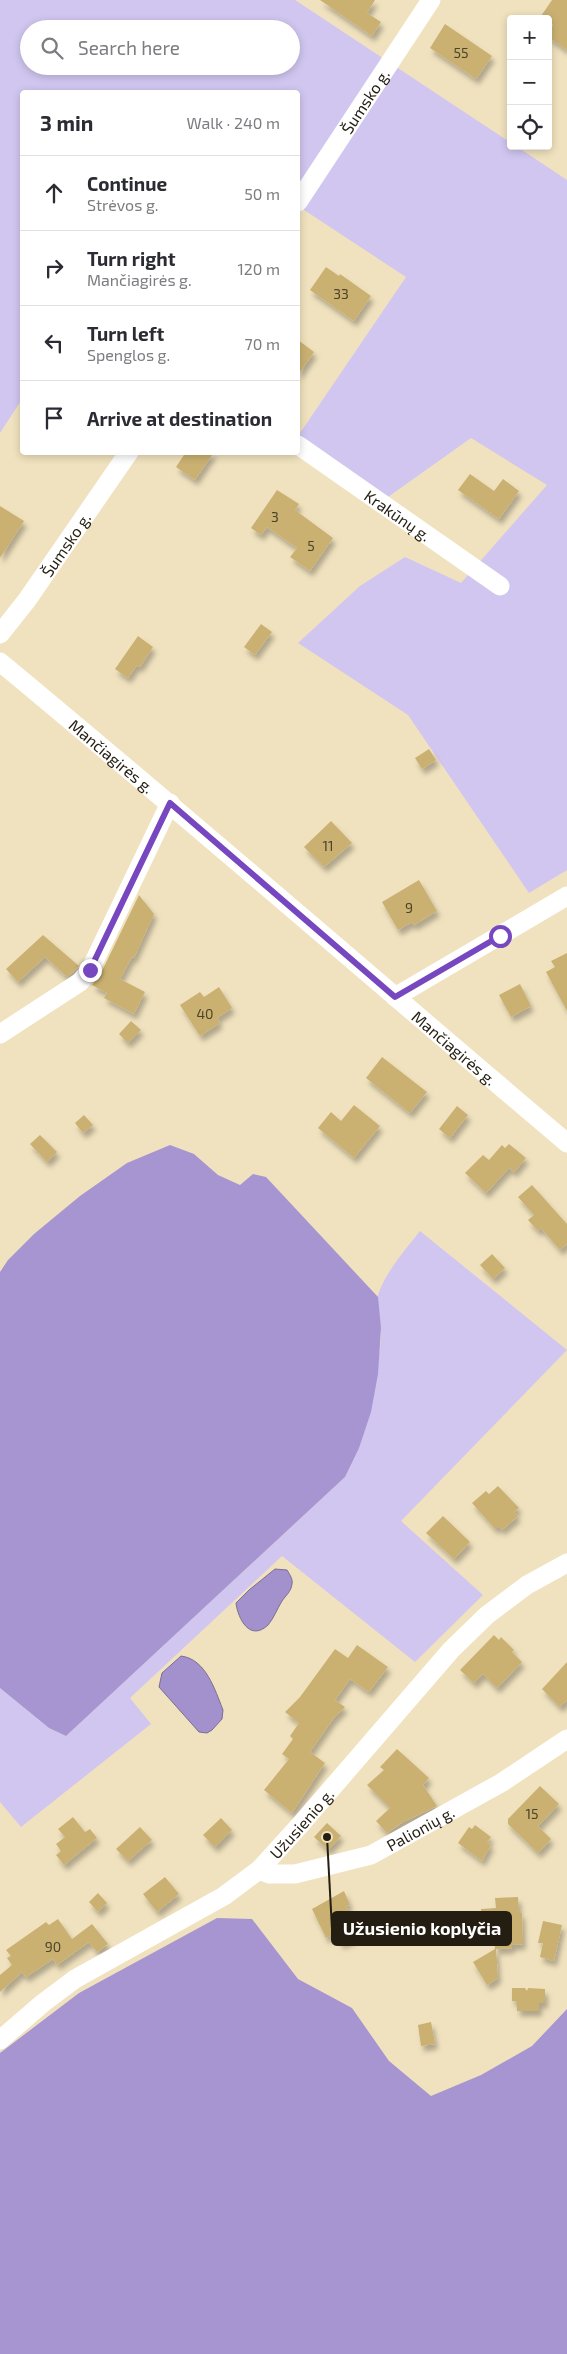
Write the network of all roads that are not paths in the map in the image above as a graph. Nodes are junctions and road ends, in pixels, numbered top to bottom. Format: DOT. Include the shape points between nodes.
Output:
graph roads {
  1 [pos="431,0"];
  2 [pos="300,199"];
  3 [pos="300,446"];
  4 [pos="127,455"];
  5 [pos="500,586"];
  6 [pos="0,634"];
  7 [pos="0,662"];
  8 [pos="170,803"];
  9 [pos="567,896"];
  10 [pos="395,997"];
  11 [pos="0,1034"];
  12 [pos="567,1143"];
  13 [pos="567,1563"];
  14 [pos="567,1739"];
  15 [pos="259,1870"];
  16 [pos="0,2040"];
  1 -- 2 [label="street, Šumsko g."];
  3 -- 5 [label="street, Krakūnų g."];
  4 -- 6 [label="street, Šumsko g."];
  7 -- 8 [label="street, Mančiagirės g."];
  8 -- 10 [label="street, Mančiagirės g."];
  8 -- 11 [label="street" via="90,970 80,982"];
  9 -- 10 [label="street"];
  10 -- 12 [label="street, Mančiagirės g."];
  13 -- 15 [label="street, Užusienio g." via="527,1585 487,1615 451,1650"];
  14 -- 15 [label="street, Palionių g." via="501,1783 371,1854 295,1874 269,1874"];
  15 -- 16 [label="street, Užusienio g." via="224,1896 75,1979"];
}
